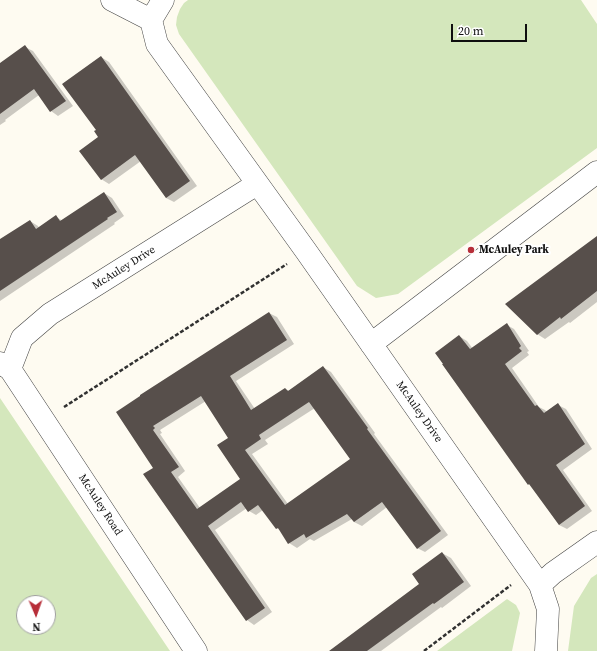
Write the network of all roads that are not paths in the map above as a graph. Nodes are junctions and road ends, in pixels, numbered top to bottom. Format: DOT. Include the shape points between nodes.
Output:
graph roads {
  1 [pos="112,0"];
  2 [pos="163,0"];
  3 [pos="151,20"];
  4 [pos="597,172"];
  5 [pos="257,184"];
  6 [pos="371,344"];
  7 [pos="5,366"];
  8 [pos="597,542"];
  9 [pos="535,578"];
  10 [pos="196,651"];
  11 [pos="546,651"];
  1 -- 3 [label="street"];
  2 -- 3 [label="street"];
  3 -- 5 [label="street, McAuley Drive" via="157,44"];
  4 -- 6 [label="street"];
  5 -- 6 [label="street, McAuley Drive"];
  5 -- 7 [label="street, McAuley Drive" via="50,314 22,338"];
  6 -- 9 [label="street, McAuley Drive"];
  7 -- 10 [label="street, McAuley Road" via="44,420"];
  8 -- 9 [label="street" via="553,573"];
  9 -- 11 [label="street, McAuley Drive" via="548,609"];
}
